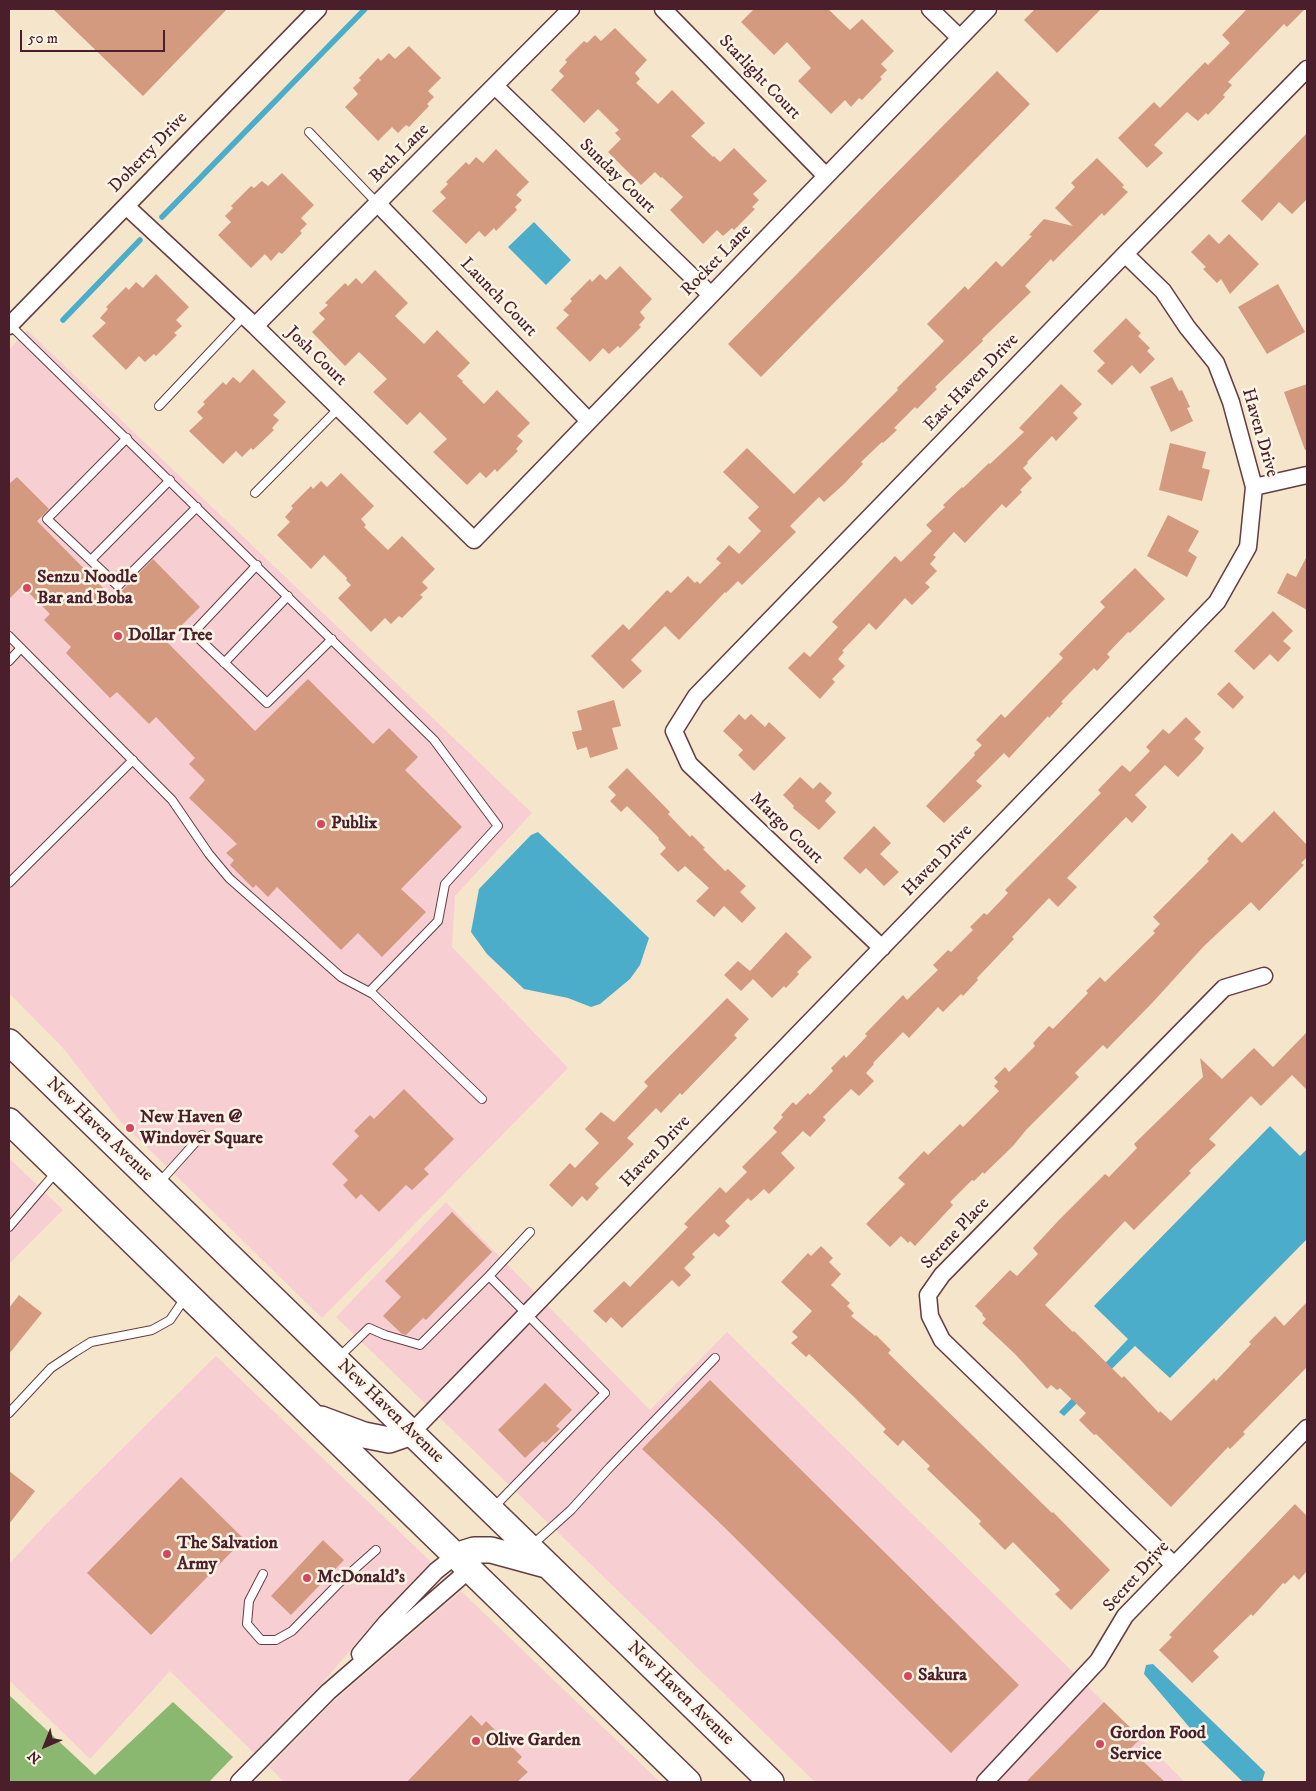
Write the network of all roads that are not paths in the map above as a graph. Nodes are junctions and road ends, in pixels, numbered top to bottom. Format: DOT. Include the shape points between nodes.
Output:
graph roads {
  1 [pos="318,9"];
  2 [pos="571,9"];
  3 [pos="663,9"];
  4 [pos="930,9"];
  5 [pos="988,9"];
  6 [pos="960,38"];
  7 [pos="1307,69"];
  8 [pos="495,86"];
  9 [pos="308,132"];
  10 [pos="826,176"];
  11 [pos="378,204"];
  12 [pos="126,206"];
  13 [pos="1125,254"];
  14 [pos="711,295"];
  15 [pos="250,321"];
  16 [pos="9,325"];
  17 [pos="159,406"];
  18 [pos="339,408"];
  19 [pos="589,420"];
  20 [pos="127,438"];
  21 [pos="1307,474"];
  22 [pos="170,480"];
  23 [pos="1254,487"];
  24 [pos="255,492"];
  25 [pos="198,507"];
  26 [pos="474,540"];
  27 [pos="91,560"];
  28 [pos="257,565"];
  29 [pos="288,596"];
  30 [pos="9,636"];
  31 [pos="332,638"];
  32 [pos="21,648"];
  33 [pos="9,660"];
  34 [pos="224,663"];
  35 [pos="674,731"];
  36 [pos="133,760"];
  37 [pos="9,884"];
  38 [pos="882,948"];
  39 [pos="1264,976"];
  40 [pos="368,992"];
  41 [pos="9,1042"];
  42 [pos="482,1099"];
  43 [pos="9,1121"];
  44 [pos="202,1135"];
  45 [pos="58,1169"];
  46 [pos="157,1186"];
  47 [pos="9,1227"];
  48 [pos="530,1232"];
  49 [pos="489,1276"];
  50 [pos="188,1295"];
  51 [pos="525,1314"];
  52 [pos="715,1358"];
  53 [pos="336,1360"];
  54 [pos="9,1413"];
  55 [pos="312,1415"];
  56 [pos="1307,1428"];
  57 [pos="412,1432"];
  58 [pos="491,1510"];
  59 [pos="530,1547"];
  60 [pos="376,1550"];
  61 [pos="462,1563"];
  62 [pos="1174,1565"];
  63 [pos="548,1566"];
  64 [pos="263,1574"];
  65 [pos="239,1782"];
  66 [pos="688,1782"];
  67 [pos="771,1782"];
  68 [pos="985,1782"];
  1 -- 12 [label="street, Doherty Drive"];
  2 -- 8 [label="street, Beth Lane"];
  3 -- 10 [label="street, Starlight Court"];
  4 -- 6 [label="street"];
  5 -- 6 [label="street, Rocket Lane"];
  6 -- 10 [label="street, Rocket Lane"];
  7 -- 13 [label="street, East Haven Drive"];
  8 -- 11 [label="street, Beth Lane"];
  8 -- 14 [label="street, Sunday Court"];
  9 -- 11 [label="lane"];
  10 -- 14 [label="street, Rocket Lane"];
  11 -- 15 [label="street, Beth Lane"];
  11 -- 19 [label="street, Launch Court"];
  12 -- 15 [label="street, Josh Court"];
  12 -- 16 [label="street, Doherty Drive"];
  13 -- 23 [label="street, Haven Drive" via="1163,292 1216,363 1231,402"];
  13 -- 35 [label="street, East Haven Drive" via="696,696"];
  14 -- 19 [label="street, Rocket Lane"];
  15 -- 17 [label="lane"];
  15 -- 18 [label="street, Josh Court"];
  16 -- 20 [label="lane"];
  18 -- 24 [label="lane"];
  18 -- 26 [label="street, Josh Court"];
  19 -- 26 [label="street, Rocket Lane"];
  20 -- 22 [label="lane"];
  20 -- 27 [label="lane" via="47,519"];
  21 -- 23 [label="street"];
  22 -- 25 [label="lane"];
  22 -- 27 [label="lane"];
  23 -- 38 [label="street, Haven Drive" via="1248,547 1217,602"];
  25 -- 27 [label="lane" via="118,586"];
  25 -- 28 [label="lane"];
  28 -- 29 [label="lane"];
  28 -- 34 [label="lane" via="193,633"];
  29 -- 31 [label="lane"];
  29 -- 34 [label="lane"];
  30 -- 32 [label="lane"];
  31 -- 34 [label="lane" via="267,703"];
  31 -- 40 [label="lane" via="434,740 498,826 445,884 438,921"];
  32 -- 33 [label="lane"];
  32 -- 36 [label="lane"];
  35 -- 38 [label="street, Margo Court" via="690,764"];
  36 -- 37 [label="lane"];
  36 -- 40 [label="lane" via="172,800 229,878 341,977"];
  38 -- 51 [label="street, Haven Drive"];
  39 -- 62 [label="street, Serene Place" via="1224,988 942,1275 928,1295 930,1316 942,1340"];
  40 -- 42 [label="lane"];
  41 -- 46 [label="main road, New Haven Avenue"];
  43 -- 45 [label="main road"];
  44 -- 46 [label="lane"];
  45 -- 47 [label="lane"];
  45 -- 50 [label="main road"];
  46 -- 53 [label="main road, New Haven Avenue"];
  48 -- 49 [label="lane"];
  49 -- 51 [label="lane"];
  49 -- 53 [label="lane" via="420,1345 369,1328"];
  50 -- 54 [label="lane" via="170,1320 152,1330 92,1342 75,1352 51,1368"];
  50 -- 55 [label="main road"];
  51 -- 57 [label="street, Haven Drive"];
  51 -- 58 [label="lane" via="605,1393"];
  52 -- 59 [label="lane" via="571,1510"];
  53 -- 57 [label="main road, New Haven Avenue"];
  55 -- 57 [label="main road" via="364,1435 389,1440"];
  55 -- 61 [label="main road"];
  56 -- 62 [label="street, Secret Drive"];
  57 -- 58 [label="main road, New Haven Avenue"];
  58 -- 59 [label="main road, New Haven Avenue"];
  59 -- 63 [label="main road, New Haven Avenue"];
  60 -- 64 [label="lane" via="292,1631 276,1640 262,1640 247,1624 249,1601"];
  61 -- 63 [label="main road" via="474,1550 491,1550"];
  61 -- 65 [label="street" via="436,1571 386,1623 328,1692"];
  61 -- 66 [label="main road"];
  62 -- 68 [label="street, Secret Drive" via="1125,1616 1098,1661"];
  63 -- 67 [label="main road, New Haven Avenue"];
}
